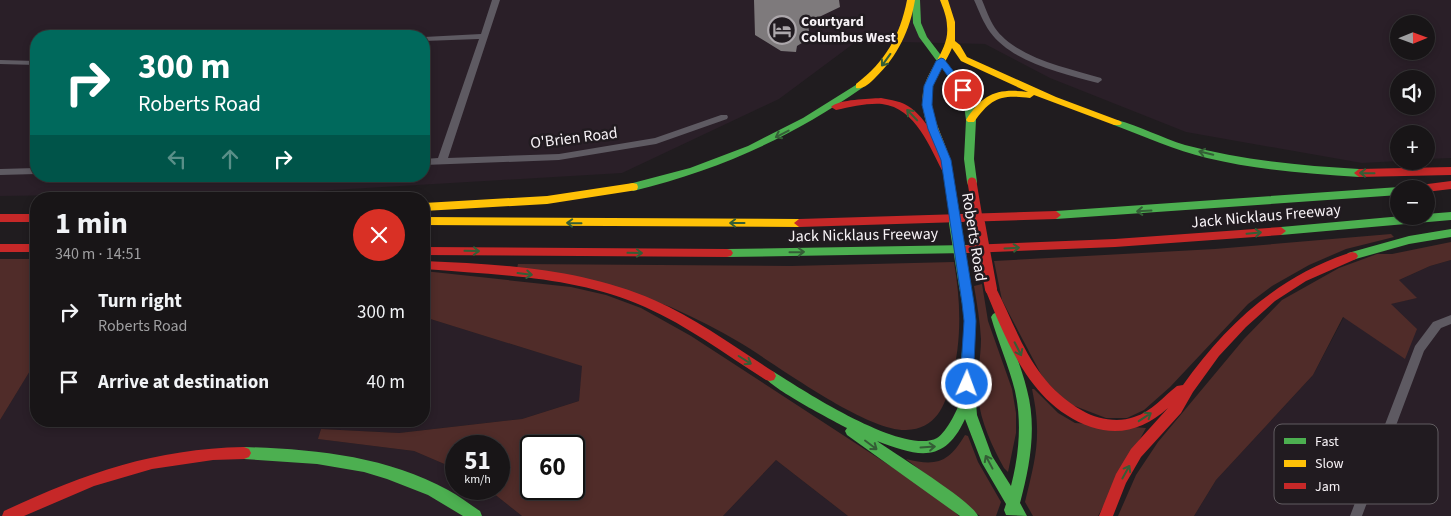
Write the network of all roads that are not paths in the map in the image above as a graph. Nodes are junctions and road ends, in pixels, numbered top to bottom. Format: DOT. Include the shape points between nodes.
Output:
graph roads {
  1 [pos="496,0"];
  2 [pos="911,0"];
  3 [pos="916,0"];
  4 [pos="944,0"];
  5 [pos="978,0"];
  6 [pos="483,36"];
  7 [pos="430,39"];
  8 [pos="950,40"];
  9 [pos="941,61"];
  10 [pos="0,62"];
  11 [pos="30,63"];
  12 [pos="1098,80"];
  13 [pos="1053,99"];
  14 [pos="825,111"];
  15 [pos="724,117"];
  16 [pos="971,120"];
  17 [pos="442,161"];
  18 [pos="430,162"];
  19 [pos="30,171"];
  20 [pos="0,172"];
  21 [pos="1451,172"];
  22 [pos="949,176"];
  23 [pos="1451,186"];
  24 [pos="1435,188"];
  25 [pos="1390,192"];
  26 [pos="430,207"];
  27 [pos="1451,216"];
  28 [pos="0,218"];
  29 [pos="30,218"];
  30 [pos="430,221"];
  31 [pos="1451,232"];
  32 [pos="0,248"];
  33 [pos="30,248"];
  34 [pos="430,251"];
  35 [pos="430,266"];
  36 [pos="991,289"];
  37 [pos="1451,319"];
  38 [pos="1188,387"];
  39 [pos="967,399"];
  40 [pos="818,405"];
  41 [pos="1391,424"];
  42 [pos="1013,504"];
  43 [pos="1361,504"];
  44 [pos="9,516"];
  45 [pos="474,516"];
  46 [pos="971,516"];
  47 [pos="1010,516"];
  48 [pos="1020,516"];
  49 [pos="1106,516"];
  50 [pos="1356,516"];
  1 -- 6 [label="street"];
  2 -- 14 [label="main road, one-way" via="909,17 886,62"];
  3 -- 9 [label="main road, Roberts Road" via="919,29"];
  4 -- 8 [label="main road, Roberts Road" via="952,25"];
  5 -- 12 [label="street" via="994,33 1010,47"];
  6 -- 7 [label="street"];
  6 -- 17 [label="street"];
  8 -- 9 [label="main road, Roberts Road"];
  8 -- 13 [label="main road" via="964,59"];
  9 -- 16 [label="main road, Roberts Road" via="967,98"];
  9 -- 22 [label="main road, Roberts Road" via="929,86 927,105"];
  10 -- 11 [label="street"];
  13 -- 16 [label="main road" via="1021,93 995,93 988,97"];
  21 -- 13 [label="main road, one-way" via="1338,173 1264,165 1184,148"];
  22 -- 14 [label="main road, one-way" via="924,130 912,113 903,107 865,101"];
  14 -- 26 [label="main road, one-way" via="744,152 664,180 565,198"];
  15 -- 17 [label="street, O'Brien Road" via="656,141 560,157"];
  16 -- 36 [label="main road, Roberts Road, bridge" via="972,182"];
  17 -- 18 [label="street, O'Brien Road"];
  19 -- 20 [label="street"];
  22 -- 39 [label="main road, Roberts Road, bridge" via="970,321"];
  23 -- 24 [label="main road"];
  25 -- 30 [label="main road, Jack Nicklaus Freeway, one-way" via="1192,208 974,219 688,224"];
  34 -- 27 [label="main road, Jack Nicklaus Freeway, one-way" via="679,253 1002,248 1206,237"];
  28 -- 29 [label="main road"];
  31 -- 38 [label="main road" via="1414,237 1373,248 1306,274 1278,292 1238,326"];
  32 -- 33 [label="main road"];
  35 -- 40 [label="main road, one-way" via="548,277 630,296 696,329"];
  36 -- 38 [label="main road, one-way" via="1028,367 1051,399 1072,414 1103,425 1130,424 1147,417 1170,396"];
  36 -- 42 [label="main road, Roberts Road" via="1004,344 1023,400 1027,426 1026,454"];
  37 -- 41 [label="street" via="1437,325 1419,349"];
  49 -- 38 [label="main road, one-way" via="1113,495 1134,457 1180,403"];
  40 -- 39 [label="main road, one-way" via="890,440 923,448 939,446 945,440"];
  42 -- 39 [label="main road, Roberts Road, one-way" via="980,444"];
  40 -- 46 [label="main road, one-way"];
  42 -- 47 [label="main road, Roberts Road"];
  42 -- 48 [label="main road, Roberts Road"];
  43 -- 50 [label="street"];
  44 -- 45 [label="main road" via="88,480 121,470 172,460 251,453 308,455 363,464 419,483"];
}
